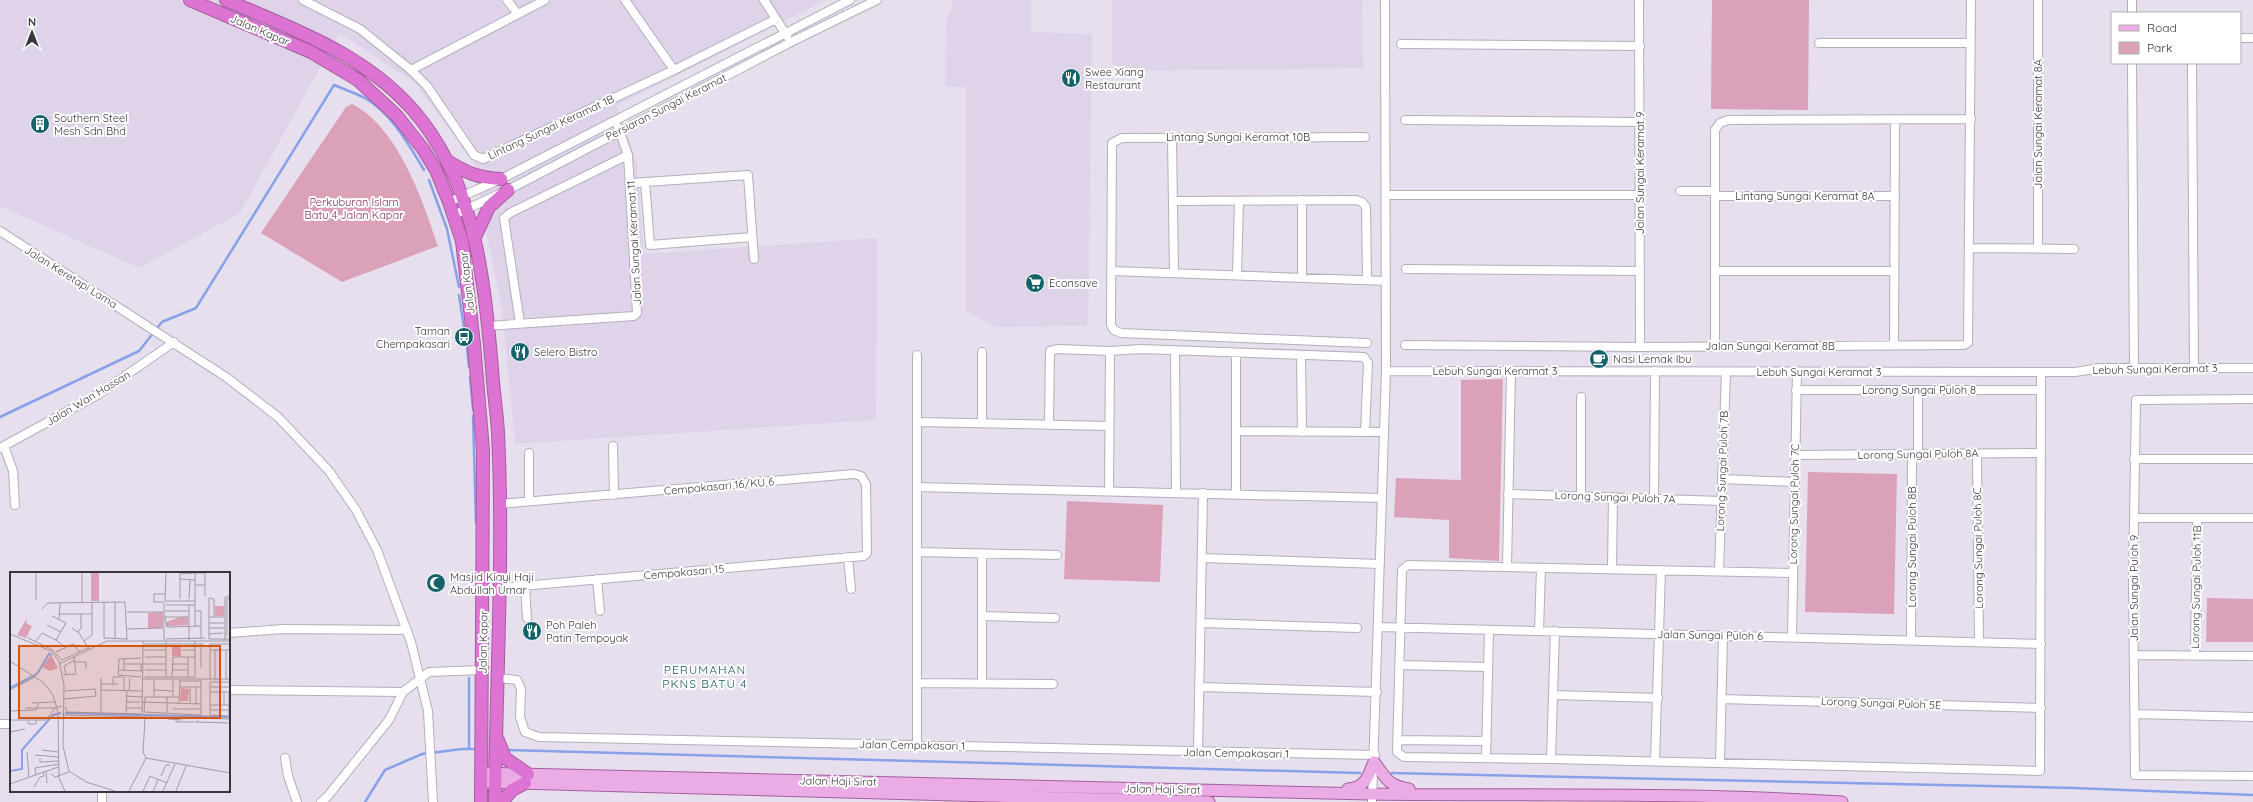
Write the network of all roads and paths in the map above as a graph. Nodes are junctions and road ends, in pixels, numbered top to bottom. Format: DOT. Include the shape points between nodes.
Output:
graph roads {
  1 [pos="190,0"];
  2 [pos="226,0"];
  3 [pos="303,0"];
  4 [pos="507,0"];
  5 [pos="545,0"];
  6 [pos="624,0"];
  7 [pos="764,0"];
  8 [pos="850,0"];
  9 [pos="877,0"];
  10 [pos="1385,0"];
  11 [pos="1640,0"];
  12 [pos="1972,0"];
  13 [pos="2038,0"];
  14 [pos="2132,0"];
  15 [pos="2132,12"];
  16 [pos="517,13"];
  17 [pos="776,19"];
  18 [pos="785,33"];
  19 [pos="2241,38"];
  20 [pos="2253,38"];
  21 [pos="791,42"];
  22 [pos="1818,43"];
  23 [pos="1971,43"];
  24 [pos="1402,44"];
  25 [pos="1640,46"];
  26 [pos="2132,64"];
  27 [pos="2192,64"];
  28 [pos="411,70"];
  29 [pos="674,70"];
  30 [pos="1971,119"];
  31 [pos="1405,120"];
  32 [pos="1895,120"];
  33 [pos="615,121"];
  34 [pos="1640,122"];
  35 [pos="621,130"];
  36 [pos="1365,137"];
  37 [pos="1172,138"];
  38 [pos="628,154"];
  39 [pos="447,161"];
  40 [pos="501,179"];
  41 [pos="644,182"];
  42 [pos="631,183"];
  43 [pos="508,190"];
  44 [pos="1680,191"];
  45 [pos="1715,193"];
  46 [pos="1386,195"];
  47 [pos="1640,195"];
  48 [pos="1895,196"];
  49 [pos="462,197"];
  50 [pos="1302,200"];
  51 [pos="1173,201"];
  52 [pos="1239,201"];
  53 [pos="449,202"];
  54 [pos="467,210"];
  55 [pos="454,215"];
  56 [pos="0,231"];
  57 [pos="475,237"];
  58 [pos="752,237"];
  59 [pos="1970,248"];
  60 [pos="2038,248"];
  61 [pos="2074,249"];
  62 [pos="754,259"];
  63 [pos="1406,269"];
  64 [pos="1112,271"];
  65 [pos="1640,271"];
  66 [pos="1716,271"];
  67 [pos="1894,271"];
  68 [pos="1174,274"];
  69 [pos="1237,275"];
  70 [pos="1302,278"];
  71 [pos="1367,280"];
  72 [pos="1386,281"];
  73 [pos="520,323"];
  74 [pos="487,326"];
  75 [pos="174,342"];
  76 [pos="1367,343"];
  77 [pos="1405,345"];
  78 [pos="1894,345"];
  79 [pos="1716,346"];
  80 [pos="1640,347"];
  81 [pos="1175,350"];
  82 [pos="1110,351"];
  83 [pos="982,352"];
  84 [pos="1236,353"];
  85 [pos="917,355"];
  86 [pos="1301,355"];
  87 [pos="2134,368"];
  88 [pos="2194,368"];
  89 [pos="2253,368"];
  90 [pos="1386,371"];
  91 [pos="1511,372"];
  92 [pos="1655,372"];
  93 [pos="1726,372"];
  94 [pos="1797,372"];
  95 [pos="2041,372"];
  96 [pos="1796,390"];
  97 [pos="1918,390"];
  98 [pos="2041,390"];
  99 [pos="1581,397"];
  100 [pos="2253,400"];
  101 [pos="917,422"];
  102 [pos="982,423"];
  103 [pos="1049,425"];
  104 [pos="1109,426"];
  105 [pos="1236,431"];
  106 [pos="1302,432"];
  107 [pos="1365,432"];
  108 [pos="1384,432"];
  109 [pos="613,446"];
  110 [pos="2,447"];
  111 [pos="529,453"];
  112 [pos="2041,453"];
  113 [pos="1915,454"];
  114 [pos="1977,454"];
  115 [pos="1795,456"];
  116 [pos="2134,459"];
  117 [pos="2253,459"];
  118 [pos="1722,479"];
  119 [pos="1795,482"];
  120 [pos="917,487"];
  121 [pos="1109,491"];
  122 [pos="1176,493"];
  123 [pos="1203,493"];
  124 [pos="614,494"];
  125 [pos="1236,494"];
  126 [pos="1508,494"];
  127 [pos="1581,496"];
  128 [pos="1613,497"];
  129 [pos="1382,498"];
  130 [pos="1654,499"];
  131 [pos="529,501"];
  132 [pos="1721,501"];
  133 [pos="499,504"];
  134 [pos="15,505"];
  135 [pos="2134,518"];
  136 [pos="2197,518"];
  137 [pos="2253,518"];
  138 [pos="867,552"];
  139 [pos="917,552"];
  140 [pos="982,554"];
  141 [pos="1057,555"];
  142 [pos="848,557"];
  143 [pos="1202,558"];
  144 [pos="1380,564"];
  145 [pos="1507,567"];
  146 [pos="1541,568"];
  147 [pos="1612,569"];
  148 [pos="1661,570"];
  149 [pos="1719,571"];
  150 [pos="1793,573"];
  151 [pos="597,579"];
  152 [pos="525,586"];
  153 [pos="499,588"];
  154 [pos="851,589"];
  155 [pos="600,611"];
  156 [pos="982,616"];
  157 [pos="527,618"];
  158 [pos="1055,618"];
  159 [pos="1201,623"];
  160 [pos="1378,627"];
  161 [pos="1357,628"];
  162 [pos="1400,628"];
  163 [pos="407,630"];
  164 [pos="1489,630"];
  165 [pos="1539,631"];
  166 [pos="1555,632"];
  167 [pos="230,633"];
  168 [pos="1660,634"];
  169 [pos="1723,636"];
  170 [pos="1792,637"];
  171 [pos="1911,640"];
  172 [pos="1979,642"];
  173 [pos="2041,644"];
  174 [pos="2134,655"];
  175 [pos="2195,655"];
  176 [pos="2253,656"];
  177 [pos="1399,665"];
  178 [pos="1488,667"];
  179 [pos="482,670"];
  180 [pos="421,678"];
  181 [pos="497,678"];
  182 [pos="917,682"];
  183 [pos="982,684"];
  184 [pos="1053,684"];
  185 [pos="1199,687"];
  186 [pos="230,690"];
  187 [pos="403,692"];
  188 [pos="1377,692"];
  189 [pos="1552,695"];
  190 [pos="1658,698"];
  191 [pos="1721,699"];
  192 [pos="2041,708"];
  193 [pos="2135,714"];
  194 [pos="2253,717"];
  195 [pos="1398,740"];
  196 [pos="1487,741"];
  197 [pos="917,745"];
  198 [pos="1198,752"];
  199 [pos="285,758"];
  200 [pos="1486,758"];
  201 [pos="500,759"];
  202 [pos="1374,759"];
  203 [pos="1551,759"];
  204 [pos="1655,761"];
  205 [pos="1720,763"];
  206 [pos="2253,776"];
  207 [pos="482,777"];
  208 [pos="495,778"];
  209 [pos="526,778"];
  210 [pos="1275,792"];
  211 [pos="1463,794"];
  212 [pos="1633,795"];
  213 [pos="1373,798"];
  214 [pos="1781,798"];
  215 [pos="297,802"];
  216 [pos="321,802"];
  217 [pos="433,802"];
  218 [pos="481,802"];
  219 [pos="495,802"];
  220 [pos="502,802"];
  221 [pos="1209,802"];
  222 [pos="1680,802"];
  223 [pos="1747,802"];
  224 [pos="1842,802"];
  1 -- 53 [label="highway, Jalan Kapar" via="310,52 358,80 397,116 423,148 436,170"];
  2 -- 39 [label="highway, Jalan Kapar" via="315,38 355,59 377,75 413,110"];
  3 -- 28 [label="street, Lintang Sungai Keramat 1B" via="360,29"];
  4 -- 16 [label="street"];
  5 -- 16 [label="street"];
  6 -- 29 [label="street"];
  7 -- 17 [label="street"];
  8 -- 18 [label="street, Persiaran Sungai Keramat"];
  9 -- 21 [label="street, Persiaran Sungai Keramat"];
  10 -- 46 [label="street"];
  11 -- 25 [label="street, Jalan Sungai Keramat 9"];
  12 -- 23 [label="street"];
  13 -- 60 [label="street, Jalan Sungai Keramat 8A"];
  14 -- 15 [label="street"];
  16 -- 28 [label="street"];
  17 -- 18 [label="street"];
  17 -- 29 [label="street, Lintang Sungai Keramat 1B"];
  18 -- 21 [label="street"];
  18 -- 33 [label="street, Persiaran Sungai Keramat"];
  19 -- 20 [label="street"];
  21 -- 35 [label="street, Persiaran Sungai Keramat"];
  22 -- 23 [label="street"];
  23 -- 30 [label="street"];
  24 -- 25 [label="street"];
  25 -- 34 [label="street, Jalan Sungai Keramat 9"];
  26 -- 87 [label="street"];
  27 -- 88 [label="street"];
  28 -- 29 [label="street, Lintang Sungai Keramat 1B" via="426,86 474,155 483,159"];
  30 -- 32 [label="street"];
  30 -- 59 [label="street"];
  31 -- 34 [label="street"];
  32 -- 45 [label="street" via="1728,120 1720,123 1715,130"];
  32 -- 48 [label="street"];
  33 -- 35 [label="street, Jalan Sungai Keramat 11"];
  33 -- 40 [label="street, Persiaran Sungai Keramat"];
  34 -- 47 [label="street, Jalan Sungai Keramat 9"];
  35 -- 38 [label="street, Jalan Sungai Keramat 11"];
  35 -- 43 [label="street, Persiaran Sungai Keramat"];
  36 -- 37 [label="street, Lintang Sungai Keramat 10B"];
  37 -- 51 [label="street"];
  37 -- 64 [label="street, Lintang Sungai Keramat 10B" via="1122,138 1112,143"];
  38 -- 42 [label="street, Jalan Sungai Keramat 11"];
  38 -- 73 [label="street" via="504,218"];
  39 -- 40 [label="highway" via="481,178"];
  39 -- 49 [label="highway, Jalan Kapar"];
  40 -- 49 [label="street, Persiaran Sungai Keramat"];
  41 -- 42 [label="street"];
  41 -- 58 [label="street" via="650,245"];
  41 -- 58 [label="street" via="748,175"];
  42 -- 73 [label="street, Jalan Sungai Keramat 11" via="637,313 634,316"];
  43 -- 54 [label="street, Persiaran Sungai Keramat"];
  43 -- 57 [label="highway" via="489,208"];
  44 -- 45 [label="street, Lintang Sungai Keramat 8A"];
  45 -- 48 [label="street, Lintang Sungai Keramat 8A"];
  45 -- 66 [label="street"];
  46 -- 47 [label="street"];
  46 -- 72 [label="street"];
  47 -- 65 [label="street, Jalan Sungai Keramat 9"];
  48 -- 67 [label="street"];
  49 -- 53 [label="street, Persiaran Sungai Keramat"];
  49 -- 54 [label="highway, Jalan Kapar"];
  50 -- 52 [label="street"];
  50 -- 70 [label="street"];
  50 -- 71 [label="street" via="1362,202 1366,207"];
  51 -- 52 [label="street"];
  51 -- 68 [label="street"];
  52 -- 69 [label="street"];
  53 -- 55 [label="highway, Jalan Kapar"];
  54 -- 55 [label="street, Persiaran Sungai Keramat"];
  54 -- 57 [label="highway, Jalan Kapar"];
  55 -- 179 [label="highway, Jalan Kapar" via="462,241 483,450"];
  56 -- 75 [label="street, Jalan Keretapi Lama"];
  57 -- 74 [label="highway, Jalan Kapar"];
  58 -- 62 [label="street"];
  59 -- 60 [label="street"];
  59 -- 78 [label="street, Jalan Sungai Keramat 8B" via="1968,344"];
  60 -- 61 [label="street"];
  63 -- 65 [label="street"];
  64 -- 68 [label="street"];
  64 -- 76 [label="street" via="1111,325 1114,330 1121,333"];
  65 -- 80 [label="street, Jalan Sungai Keramat 9"];
  66 -- 67 [label="street"];
  66 -- 79 [label="street"];
  67 -- 78 [label="street"];
  68 -- 69 [label="street"];
  69 -- 70 [label="street"];
  70 -- 71 [label="street"];
  71 -- 72 [label="street"];
  72 -- 90 [label="street"];
  73 -- 74 [label="street, Jalan Sungai Keramat 11"];
  74 -- 133 [label="highway, Jalan Kapar" via="498,430"];
  75 -- 110 [label="street, Jalan Wan Hassan" via="99,394"];
  75 -- 163 [label="street" via="226,377 278,417 329,471 356,510 377,550"];
  77 -- 80 [label="street, Jalan Sungai Keramat 8B"];
  78 -- 79 [label="street, Jalan Sungai Keramat 8B"];
  79 -- 80 [label="street, Jalan Sungai Keramat 8B"];
  81 -- 82 [label="street"];
  81 -- 84 [label="street"];
  81 -- 122 [label="street"];
  82 -- 103 [label="street" via="1050,351"];
  82 -- 104 [label="street"];
  83 -- 102 [label="street"];
  84 -- 86 [label="street"];
  84 -- 105 [label="street"];
  85 -- 101 [label="street"];
  86 -- 106 [label="street"];
  86 -- 107 [label="street" via="1367,358"];
  87 -- 88 [label="street, Lebuh Sungai Keramat 3"];
  87 -- 95 [label="street, Lebuh Sungai Keramat 3"];
  88 -- 89 [label="street, Lebuh Sungai Keramat 3"];
  90 -- 91 [label="street, Lebuh Sungai Keramat 3"];
  90 -- 108 [label="street"];
  91 -- 92 [label="street, Lebuh Sungai Keramat 3"];
  91 -- 126 [label="street"];
  92 -- 93 [label="street, Lebuh Sungai Keramat 3"];
  92 -- 130 [label="street"];
  93 -- 94 [label="street, Lebuh Sungai Keramat 3"];
  93 -- 118 [label="street, Lorong Sungai Puloh 7B"];
  94 -- 95 [label="street, Lebuh Sungai Keramat 3"];
  94 -- 96 [label="street, Lorong Sungai Puloh 7C"];
  95 -- 98 [label="street"];
  96 -- 97 [label="street, Lorong Sungai Puloh 8"];
  96 -- 115 [label="street, Lorong Sungai Puloh 7C"];
  97 -- 98 [label="street, Lorong Sungai Puloh 8"];
  97 -- 113 [label="street, Lorong Sungai Puloh 8B"];
  98 -- 112 [label="street"];
  99 -- 127 [label="street"];
  100 -- 116 [label="street, Jalan Sungai Puloh 9" via="2136,400"];
  101 -- 102 [label="street"];
  101 -- 120 [label="street"];
  102 -- 103 [label="street"];
  103 -- 104 [label="street"];
  104 -- 121 [label="street"];
  105 -- 106 [label="street"];
  105 -- 125 [label="street"];
  106 -- 107 [label="street"];
  107 -- 108 [label="street"];
  108 -- 129 [label="street"];
  109 -- 124 [label="street"];
  110 -- 134 [label="street" via="14,471"];
  111 -- 131 [label="street"];
  112 -- 114 [label="street, Lorong Sungai Puloh 8A"];
  112 -- 173 [label="street"];
  113 -- 114 [label="street, Lorong Sungai Puloh 8A"];
  113 -- 115 [label="street, Lorong Sungai Puloh 8A"];
  113 -- 171 [label="street, Lorong Sungai Puloh 8B"];
  114 -- 172 [label="street, Lorong Sungai Puloh 8C"];
  115 -- 119 [label="street, Lorong Sungai Puloh 7C"];
  116 -- 117 [label="street"];
  116 -- 135 [label="street, Jalan Sungai Puloh 9"];
  118 -- 119 [label="street"];
  118 -- 132 [label="street, Lorong Sungai Puloh 7B"];
  119 -- 150 [label="street, Lorong Sungai Puloh 7C"];
  120 -- 121 [label="street"];
  120 -- 139 [label="street"];
  121 -- 122 [label="street"];
  122 -- 123 [label="street"];
  123 -- 125 [label="street"];
  123 -- 143 [label="street"];
  124 -- 131 [label="street, Cempakasari 16/KU 6"];
  124 -- 138 [label="street, Cempakasari 16/KU 6" via="858,475 866,484"];
  125 -- 129 [label="street"];
  126 -- 127 [label="street, Lorong Sungai Puloh 7A"];
  126 -- 145 [label="street"];
  127 -- 128 [label="street, Lorong Sungai Puloh 7A"];
  128 -- 130 [label="street, Lorong Sungai Puloh 7A"];
  128 -- 147 [label="street"];
  129 -- 144 [label="street"];
  130 -- 132 [label="street, Lorong Sungai Puloh 7A"];
  131 -- 133 [label="street, Cempakasari 16/KU 6"];
  132 -- 149 [label="street, Lorong Sungai Puloh 7B"];
  133 -- 153 [label="highway, Jalan Kapar"];
  135 -- 136 [label="street"];
  135 -- 174 [label="street, Jalan Sungai Puloh 9"];
  136 -- 137 [label="street"];
  136 -- 175 [label="street, Lorong Sungai Puloh 11B"];
  138 -- 142 [label="street, Cempakasari 15" via="864,556"];
  139 -- 140 [label="street"];
  139 -- 182 [label="street"];
  140 -- 141 [label="street"];
  140 -- 156 [label="street"];
  142 -- 151 [label="street, Cempakasari 15"];
  142 -- 154 [label="street"];
  143 -- 144 [label="street"];
  143 -- 159 [label="street"];
  144 -- 160 [label="street"];
  145 -- 146 [label="street"];
  145 -- 162 [label="street" via="1408,564 1402,570"];
  146 -- 147 [label="street"];
  146 -- 165 [label="street"];
  147 -- 148 [label="street"];
  148 -- 149 [label="street"];
  148 -- 168 [label="street"];
  149 -- 150 [label="street"];
  150 -- 170 [label="street, Lorong Sungai Puloh 7C"];
  151 -- 152 [label="street, Cempakasari 15"];
  151 -- 155 [label="street"];
  152 -- 153 [label="street, Cempakasari 15"];
  152 -- 157 [label="street"];
  153 -- 181 [label="highway, Jalan Kapar"];
  156 -- 158 [label="street"];
  156 -- 183 [label="street"];
  159 -- 161 [label="street"];
  159 -- 185 [label="street"];
  160 -- 162 [label="street, Jalan Sungai Puloh 6"];
  160 -- 188 [label="street"];
  162 -- 164 [label="street, Jalan Sungai Puloh 6"];
  162 -- 177 [label="street"];
  163 -- 167 [label="street" via="283,629"];
  163 -- 180 [label="street"];
  164 -- 165 [label="street, Jalan Sungai Puloh 6"];
  164 -- 178 [label="street"];
  165 -- 166 [label="street, Jalan Sungai Puloh 6"];
  166 -- 168 [label="street, Jalan Sungai Puloh 6"];
  166 -- 189 [label="street"];
  168 -- 169 [label="street, Jalan Sungai Puloh 6"];
  168 -- 190 [label="street"];
  169 -- 170 [label="street, Jalan Sungai Puloh 6"];
  169 -- 191 [label="street"];
  170 -- 171 [label="street, Jalan Sungai Puloh 6"];
  171 -- 172 [label="street, Jalan Sungai Puloh 6"];
  172 -- 173 [label="street, Jalan Sungai Puloh 6"];
  173 -- 192 [label="street"];
  174 -- 175 [label="street"];
  174 -- 193 [label="street, Jalan Sungai Puloh 9"];
  175 -- 176 [label="street"];
  177 -- 178 [label="street"];
  177 -- 195 [label="street"];
  178 -- 196 [label="street"];
  179 -- 180 [label="street" via="429,672"];
  179 -- 207 [label="highway, Jalan Kapar"];
  180 -- 187 [label="street"];
  180 -- 217 [label="street" via="428,711"];
  181 -- 197 [label="street, Jalan Cempakasari 1" via="517,680 521,690 520,717 525,732 539,737"];
  181 -- 201 [label="highway, Jalan Kapar" via="497,737"];
  182 -- 183 [label="street"];
  182 -- 197 [label="street"];
  183 -- 184 [label="street"];
  185 -- 188 [label="street"];
  185 -- 198 [label="street"];
  186 -- 187 [label="street"];
  187 -- 216 [label="street" via="389,720"];
  188 -- 202 [label="street"];
  189 -- 190 [label="street"];
  189 -- 203 [label="street"];
  190 -- 204 [label="street"];
  191 -- 192 [label="street, Lorong Sungai Puloh 5E"];
  191 -- 205 [label="street"];
  192 -- 205 [label="street" via="2040,771"];
  193 -- 194 [label="street"];
  193 -- 206 [label="street, Jalan Sungai Puloh 9" via="2135,775"];
  195 -- 196 [label="street"];
  195 -- 200 [label="street" via="1397,752 1404,757"];
  196 -- 200 [label="street"];
  197 -- 198 [label="street, Jalan Cempakasari 1"];
  198 -- 202 [label="street, Jalan Cempakasari 1"];
  199 -- 215 [label="street"];
  200 -- 203 [label="street"];
  201 -- 208 [label="highway, Jalan Kapar"];
  201 -- 209 [label="highway"];
  202 -- 210 [label="main road" via="1362,786"];
  202 -- 211 [label="main road" via="1386,781 1396,787"];
  202 -- 213 [label="street"];
  203 -- 204 [label="street"];
  204 -- 205 [label="street"];
  207 -- 208 [label="main road, Jalan Haji Sirat"];
  207 -- 218 [label="highway, Jalan Kapar"];
  208 -- 209 [label="main road, Jalan Haji Sirat"];
  208 -- 219 [label="highway, Jalan Kapar"];
  209 -- 210 [label="main road, Jalan Haji Sirat"];
  209 -- 220 [label="highway"];
  209 -- 221 [label="main road, Jalan Haji Sirat"];
  210 -- 213 [label="main road, Jalan Haji Sirat"];
  211 -- 212 [label="main road, Jalan Haji Sirat"];
  211 -- 213 [label="main road, Jalan Haji Sirat"];
  212 -- 214 [label="main road, Jalan Haji Sirat"];
  212 -- 222 [label="main road"];
  214 -- 223 [label="main road"];
  214 -- 224 [label="main road, Jalan Haji Sirat"];
}
